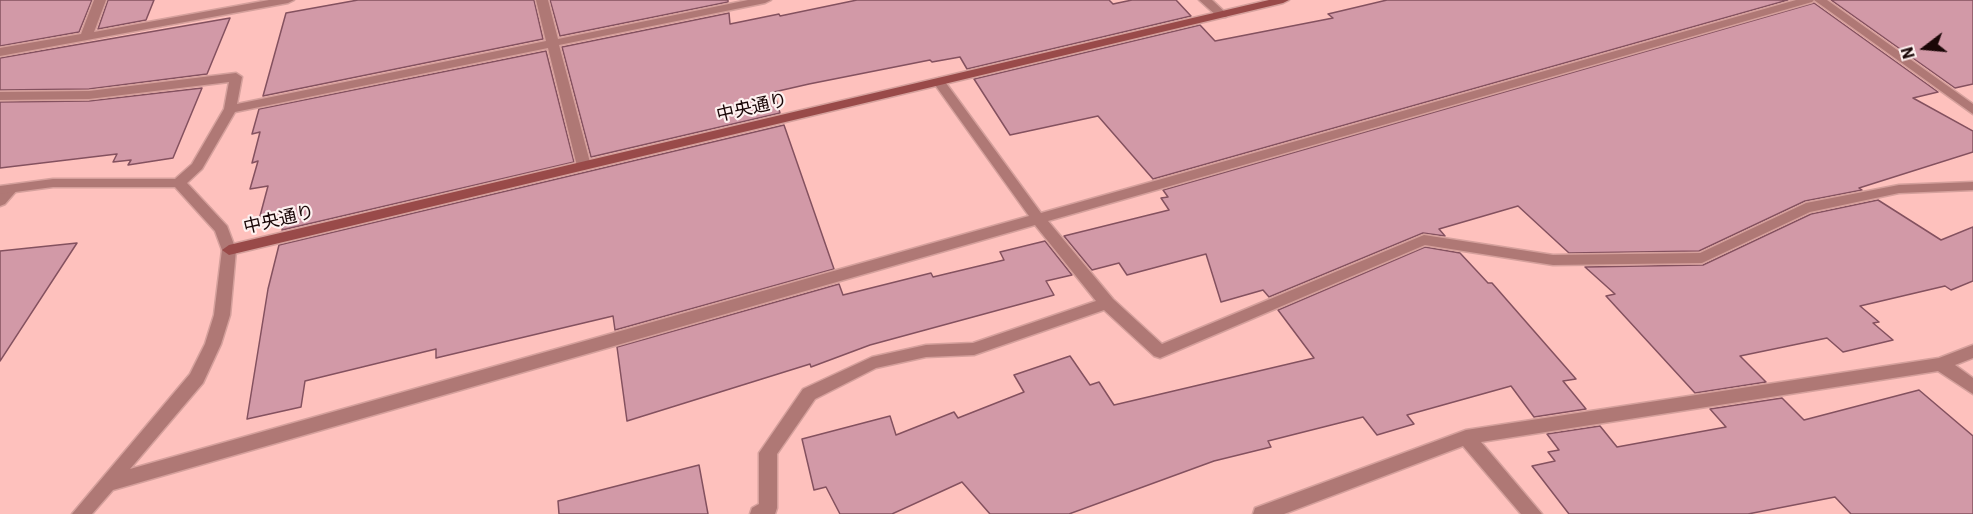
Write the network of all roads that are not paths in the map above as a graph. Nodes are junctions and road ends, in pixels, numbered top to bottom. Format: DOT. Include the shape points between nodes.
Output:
graph roads {
  1 [pos="100,0"];
  2 [pos="288,0"];
  3 [pos="542,0"];
  4 [pos="765,0"];
  5 [pos="1205,0"];
  6 [pos="1283,0"];
  7 [pos="1808,0"];
  8 [pos="1820,0"];
  9 [pos="1222,15"];
  10 [pos="86,37"];
  11 [pos="553,43"];
  12 [pos="0,52"];
  13 [pos="939,82"];
  14 [pos="0,96"];
  15 [pos="230,109"];
  16 [pos="1973,110"];
  17 [pos="584,166"];
  18 [pos="179,183"];
  19 [pos="1973,186"];
  20 [pos="5,189"];
  21 [pos="0,201"];
  22 [pos="1038,219"];
  23 [pos="229,250"];
  24 [pos="1107,303"];
  25 [pos="1973,351"];
  26 [pos="1941,364"];
  27 [pos="1973,387"];
  28 [pos="1466,437"];
  29 [pos="109,483"];
  30 [pos="81,514"];
  31 [pos="759,514"];
  32 [pos="1262,514"];
  33 [pos="1533,514"];
  1 -- 10 [label="street"];
  2 -- 10 [label="street"];
  3 -- 11 [label="street"];
  4 -- 11 [label="street"];
  5 -- 9 [label="street"];
  6 -- 9 [label="street, 中央通り"];
  7 -- 22 [label="street"];
  8 -- 16 [label="street"];
  9 -- 13 [label="street, 中央通り"];
  10 -- 12 [label="street"];
  11 -- 15 [label="street"];
  11 -- 17 [label="street"];
  13 -- 17 [label="street, 中央通り"];
  13 -- 22 [label="street"];
  14 -- 15 [label="street" via="89,95 236,77"];
  15 -- 18 [label="street" via="197,166"];
  17 -- 23 [label="street, 中央通り"];
  18 -- 20 [label="street" via="53,183"];
  18 -- 23 [label="street" via="222,228"];
  19 -- 24 [label="street" via="1899,189 1806,208 1702,258 1553,260 1424,240 1160,352"];
  20 -- 21 [label="street"];
  22 -- 24 [label="street"];
  22 -- 29 [label="street"];
  23 -- 29 [label="street" via="222,315 197,378"];
  24 -- 31 [label="street" via="974,350 926,351 872,363 809,394 768,453 768,508"];
  25 -- 26 [label="street"];
  26 -- 27 [label="street"];
  26 -- 28 [label="street"];
  28 -- 32 [label="street"];
  28 -- 33 [label="street"];
  29 -- 30 [label="street"];
}
